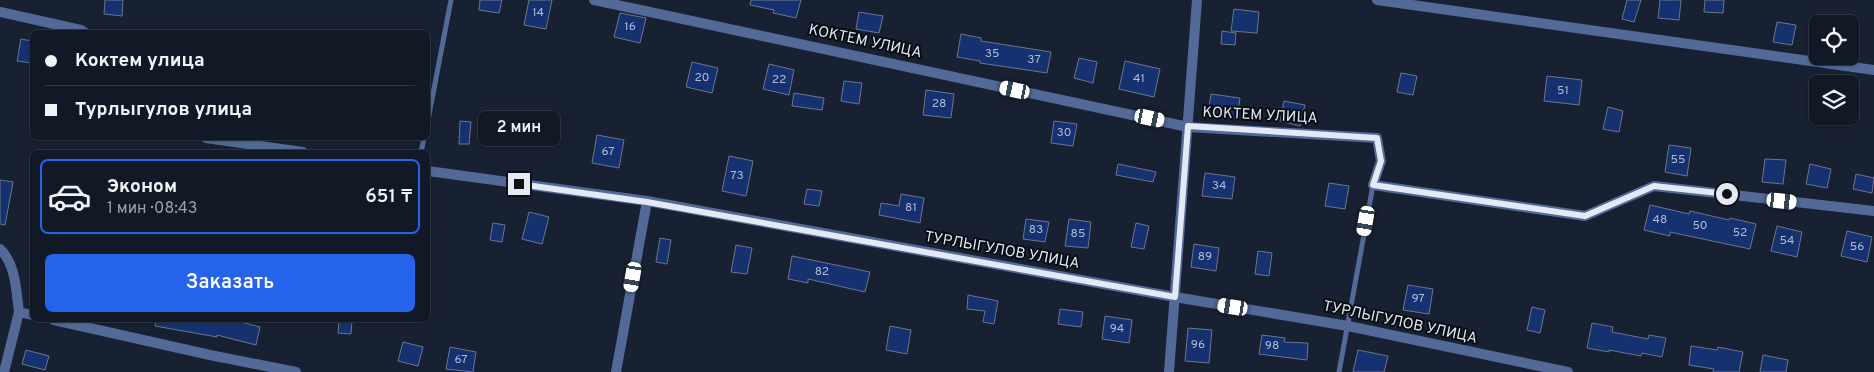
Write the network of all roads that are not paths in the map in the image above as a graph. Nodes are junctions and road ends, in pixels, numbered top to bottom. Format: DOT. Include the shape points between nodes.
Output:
graph roads {
  1 [pos="451,0"];
  2 [pos="594,0"];
  3 [pos="1197,0"];
  4 [pos="1377,0"];
  5 [pos="0,12"];
  6 [pos="81,30"];
  7 [pos="1874,70"];
  8 [pos="430,110"];
  9 [pos="1188,126"];
  10 [pos="220,140"];
  11 [pos="290,150"];
  12 [pos="430,171"];
  13 [pos="1373,185"];
  14 [pos="647,202"];
  15 [pos="1874,211"];
  16 [pos="0,249"];
  17 [pos="1175,297"];
  18 [pos="19,312"];
  19 [pos="30,315"];
  20 [pos="63,322"];
  21 [pos="1348,326"];
  22 [pos="4,372"];
  23 [pos="296,372"];
  24 [pos="616,372"];
  25 [pos="1169,372"];
  26 [pos="1339,372"];
  27 [pos="1568,372"];
  1 -- 8 [label="lane"];
  2 -- 9 [label="street, КОКТЕМ УЛИЦА"];
  3 -- 9 [label="street"];
  4 -- 7 [label="street"];
  5 -- 6 [label="street"];
  9 -- 13 [label="street, КОКТЕМ УЛИЦА" via="1377,138 1381,161"];
  9 -- 17 [label="street"];
  10 -- 11 [label="street"];
  12 -- 14 [label="street, ТУРЛЫГУЛОВ УЛИЦА"];
  13 -- 15 [label="street" via="1585,216 1654,186"];
  13 -- 21 [label="lane"];
  14 -- 17 [label="street, ТУРЛЫГУЛОВ УЛИЦА"];
  14 -- 24 [label="street"];
  16 -- 18 [label="street" via="12,266"];
  17 -- 21 [label="street, ТУРЛЫГУЛОВ УЛИЦА"];
  17 -- 25 [label="street"];
  18 -- 19 [label="street"];
  18 -- 22 [label="street"];
  20 -- 23 [label="street"];
  21 -- 26 [label="lane"];
  21 -- 27 [label="street, ТУРЛЫГУЛОВ УЛИЦА"];
}
